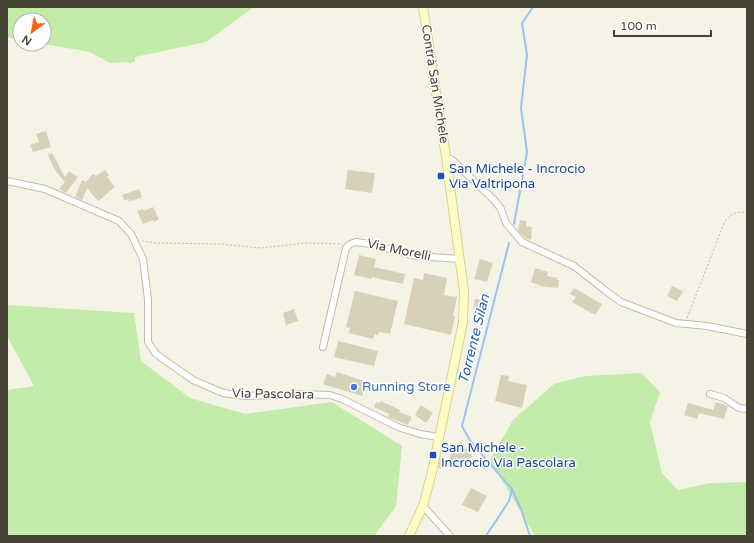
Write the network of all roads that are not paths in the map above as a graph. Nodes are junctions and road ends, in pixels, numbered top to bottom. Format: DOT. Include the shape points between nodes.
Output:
graph roads {
  1 [pos="423,7"];
  2 [pos="446,157"];
  3 [pos="7,181"];
  4 [pos="460,259"];
  5 [pos="747,334"];
  6 [pos="323,347"];
  7 [pos="710,394"];
  8 [pos="747,409"];
  9 [pos="439,438"];
  10 [pos="423,506"];
  11 [pos="410,536"];
  12 [pos="450,536"];
  1 -- 2 [label="main road, Contrà San Michele"];
  2 -- 4 [label="main road, Contrà San Michele"];
  2 -- 5 [label="street" via="494,200 501,209 506,223 522,242 574,266 620,302 676,323"];
  3 -- 9 [label="street, Via Pascolara" via="45,189 119,221 131,234 143,259 148,299 148,342 156,354 193,380 223,393 245,396 330,395 398,427"];
  4 -- 6 [label="street, Via Morelli" via="416,256 370,244 350,244 346,248"];
  4 -- 9 [label="main road, Contrà San Michele" via="464,291 463,322"];
  7 -- 8 [label="street" via="724,398 739,408"];
  9 -- 10 [label="main road, Contrà San Michele"];
  10 -- 11 [label="main road, Contrà San Michele"];
  10 -- 12 [label="street"];
}
